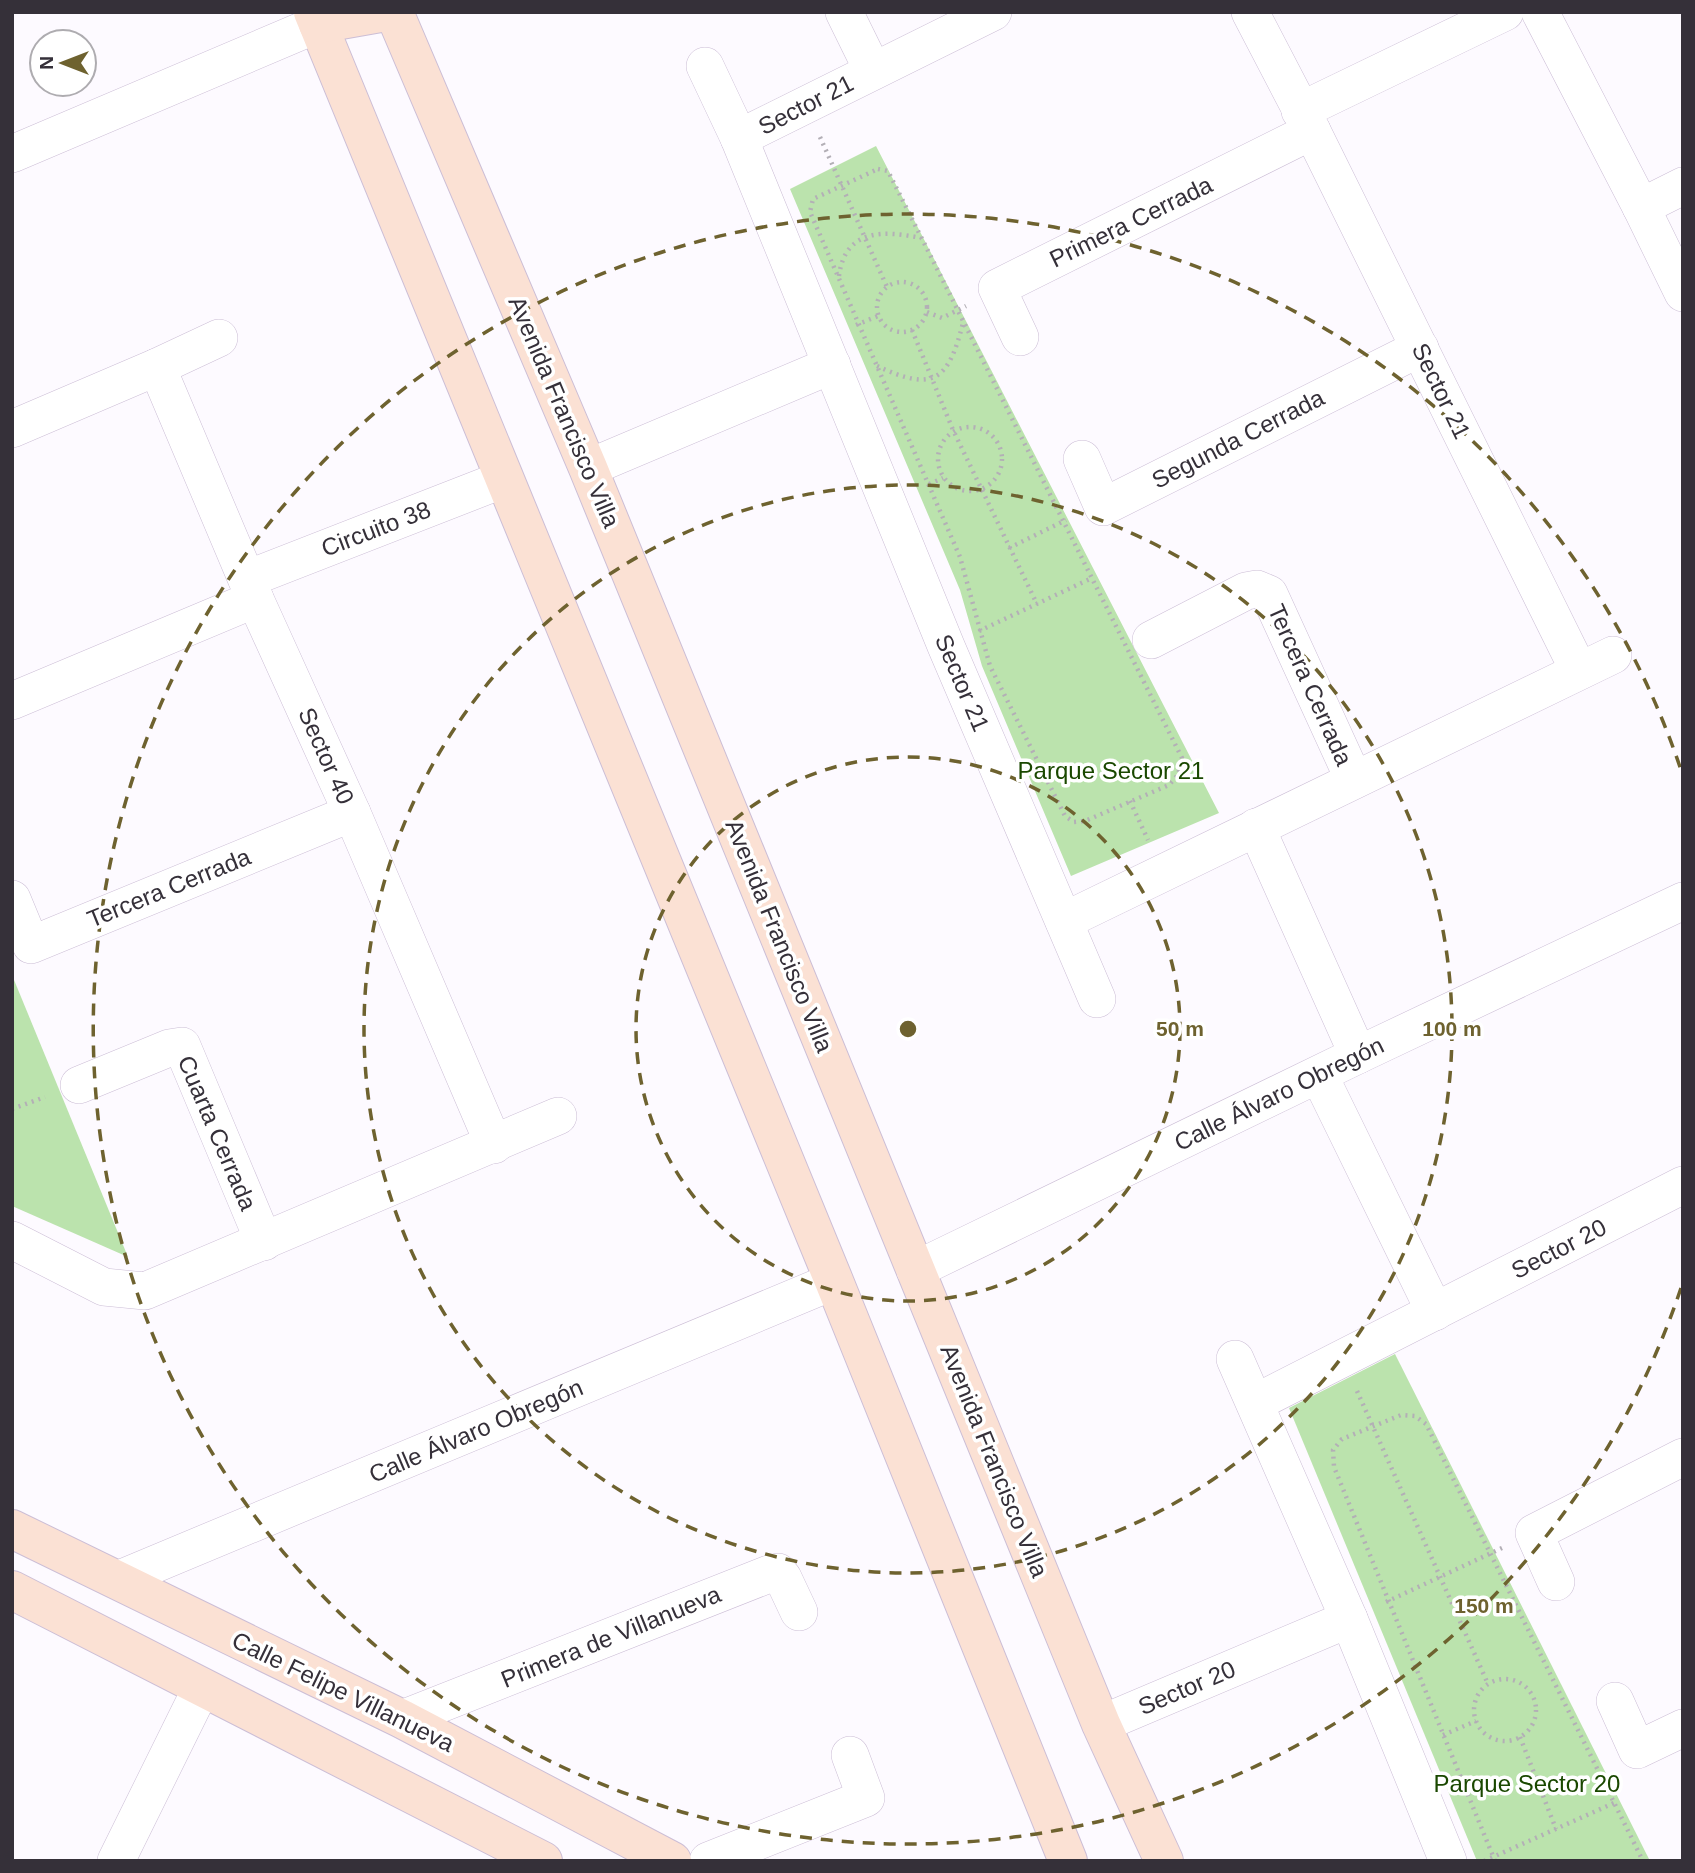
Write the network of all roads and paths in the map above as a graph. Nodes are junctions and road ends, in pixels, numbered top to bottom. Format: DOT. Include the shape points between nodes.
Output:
graph roads {
  1 [pos="386,12"];
  2 [pos="394,12"];
  3 [pos="844,12"];
  4 [pos="993,12"];
  5 [pos="1250,12"];
  6 [pos="1505,12"];
  7 [pos="1540,12"];
  8 [pos="315,18"];
  9 [pos="705,66"];
  10 [pos="873,71"];
  11 [pos="806,106"];
  12 [pos="1306,121"];
  13 [pos="739,138"];
  14 [pos="12,154"];
  15 [pos="842,186"];
  16 [pos="1683,186"];
  17 [pos="1641,207"];
  18 [pos="865,237"];
  19 [pos="922,239"];
  20 [pos="838,278"];
  21 [pos="887,286"];
  22 [pos="1683,293"];
  23 [pos="964,323"];
  24 [pos="912,330"];
  25 [pos="1020,337"];
  26 [pos="219,338"];
  27 [pos="1420,348"];
  28 [pos="832,365"];
  29 [pos="877,366"];
  30 [pos="157,368"];
  31 [pos="932,379"];
  32 [pos="12,429"];
  33 [pos="953,430"];
  34 [pos="1082,459"];
  35 [pos="588,468"];
  36 [pos="943,478"];
  37 [pos="505,479"];
  38 [pos="929,484"];
  39 [pos="981,489"];
  40 [pos="1103,507"];
  41 [pos="1064,521"];
  42 [pos="1009,548"];
  43 [pos="1093,579"];
  44 [pos="251,589"];
  45 [pos="1037,604"];
  46 [pos="981,630"];
  47 [pos="1151,640"];
  48 [pos="946,646"];
  49 [pos="1613,655"];
  50 [pos="1579,671"];
  51 [pos="12,701"];
  52 [pos="1354,780"];
  53 [pos="352,813"];
  54 [pos="1256,827"];
  55 [pos="12,899"];
  56 [pos="1683,901"];
  57 [pos="1064,921"];
  58 [pos="1097,999"];
  59 [pos="1359,1055"];
  60 [pos="1319,1075"];
  61 [pos="79,1086"];
  62 [pos="558,1116"];
  63 [pos="494,1145"];
  64 [pos="1683,1185"];
  65 [pos="12,1240"];
  66 [pos="264,1242"];
  67 [pos="915,1270"];
  68 [pos="834,1281"];
  69 [pos="1435,1312"];
  70 [pos="1235,1359"];
  71 [pos="1342,1360"];
  72 [pos="1255,1402"];
  73 [pos="1373,1426"];
  74 [pos="1683,1457"];
  75 [pos="12,1529"];
  76 [pos="1534,1533"];
  77 [pos="1490,1553"];
  78 [pos="1440,1577"];
  79 [pos="117,1580"];
  80 [pos="1556,1582"];
  81 [pos="12,1590"];
  82 [pos="1389,1601"];
  83 [pos="799,1612"];
  84 [pos="1349,1619"];
  85 [pos="1488,1684"];
  86 [pos="202,1687"];
  87 [pos="1615,1701"];
  88 [pos="402,1719"];
  89 [pos="1476,1721"];
  90 [pos="1101,1724"];
  91 [pos="1683,1728"];
  92 [pos="1443,1735"];
  93 [pos="1520,1737"];
  94 [pos="850,1755"];
  95 [pos="1614,1803"];
  96 [pos="1556,1829"];
  97 [pos="1494,1859"];
  98 [pos="116,1861"];
  99 [pos="542,1861"];
  100 [pos="672,1861"];
  101 [pos="708,1861"];
  102 [pos="1068,1861"];
  103 [pos="1164,1861"];
  104 [pos="1448,1861"];
  105 [pos="1484,1861"];
  106 [pos="1643,1861"];
  1 -- 8 [label="street"];
  2 -- 35 [label="street, Avenida Francisco Villa"];
  3 -- 10 [label="street, Sector 21"];
  4 -- 10 [label="street, Sector 21"];
  5 -- 12 [label="street, Sector 21"];
  6 -- 12 [label="street"];
  7 -- 17 [label="street"];
  8 -- 14 [label="street"];
  8 -- 37 [label="street"];
  9 -- 13 [label="street, Sector 21"];
  10 -- 11 [label="street, Sector 21"];
  11 -- 13 [label="street, Sector 21"];
  11 -- 15 [label="path"];
  12 -- 25 [label="street, Primera Cerrada" via="997,288"];
  12 -- 27 [label="street, Sector 21"];
  13 -- 28 [label="street, Sector 21"];
  15 -- 18 [label="path"];
  15 -- 19 [label="path" via="878,169 888,171"];
  15 -- 20 [label="path" via="813,199 810,212"];
  16 -- 17 [label="street"];
  17 -- 22 [label="street"];
  18 -- 19 [label="path" via="899,233"];
  18 -- 20 [label="path" via="849,247"];
  18 -- 21 [label="path"];
  19 -- 23 [label="path"];
  20 -- 29 [label="path"];
  21 -- 24 [label="path" via="878,300 878,316 888,329"];
  21 -- 24 [label="path" via="912,283 925,295 927,312"];
  23 -- 31 [label="path" via="946,368"];
  23 -- 41 [label="path"];
  24 -- 31 [label="path"];
  26 -- 30 [label="street"];
  27 -- 40 [label="street, Segunda Cerrada"];
  27 -- 50 [label="street, Sector 21"];
  28 -- 35 [label="street"];
  28 -- 48 [label="street, Sector 21"];
  29 -- 31 [label="path" via="902,378"];
  29 -- 38 [label="path"];
  30 -- 32 [label="street"];
  30 -- 44 [label="street, Sector 40"];
  31 -- 33 [label="path"];
  33 -- 36 [label="path" via="937,456"];
  33 -- 39 [label="path"];
  33 -- 39 [label="path" via="975,426 1000,445 1002,466"];
  34 -- 40 [label="street"];
  35 -- 67 [label="street, Avenida Francisco Villa"];
  36 -- 38 [label="path"];
  36 -- 39 [label="path" via="960,490"];
  37 -- 44 [label="street, Circuito 38"];
  37 -- 68 [label="street"];
  38 -- 46 [label="path" via="960,557"];
  39 -- 42 [label="path"];
  40 -- 41 [label="path"];
  41 -- 42 [label="path"];
  41 -- 43 [label="path"];
  42 -- 45 [label="path"];
  43 -- 45 [label="path"];
  43 -- 46 [label="path" via="1182,758 1178,775 1169,785 1085,821 1074,822 1065,816 990,666"];
  44 -- 51 [label="street, Circuito 38"];
  44 -- 53 [label="street, Sector 40"];
  45 -- 46 [label="path"];
  46 -- 48 [label="path"];
  47 -- 52 [label="street, Tercera Cerrada" via="1246,591 1269,594"];
  48 -- 57 [label="street, Sector 21"];
  49 -- 50 [label="street"];
  50 -- 52 [label="street"];
  52 -- 54 [label="street"];
  53 -- 55 [label="street, Tercera Cerrada" via="32,945"];
  53 -- 63 [label="street, Sector 40"];
  54 -- 57 [label="street"];
  54 -- 59 [label="street"];
  56 -- 59 [label="street, Calle Álvaro Obregón"];
  57 -- 58 [label="street, Sector 21"];
  59 -- 60 [label="street, Calle Álvaro Obregón"];
  60 -- 67 [label="street, Calle Álvaro Obregón"];
  60 -- 69 [label="street"];
  61 -- 66 [label="street, Cuarta Cerrada" via="183,1046"];
  62 -- 63 [label="street"];
  63 -- 66 [label="street"];
  64 -- 69 [label="street, Sector 20"];
  65 -- 66 [label="street" via="104,1287 145,1291"];
  67 -- 90 [label="street, Avenida Francisco Villa"];
  68 -- 79 [label="street, Calle Álvaro Obregón"];
  68 -- 102 [label="street"];
  69 -- 71 [label="street, Sector 20"];
  70 -- 72 [label="street"];
  71 -- 72 [label="street, Sector 20"];
  71 -- 73 [label="path"];
  72 -- 84 [label="street"];
  73 -- 77 [label="path" via="1401,1415 1415,1416 1426,1424"];
  73 -- 78 [label="path"];
  73 -- 82 [label="path" via="1342,1439 1333,1450 1334,1467"];
  74 -- 76 [label="street"];
  75 -- 79 [label="street, Calle Felipe Villanueva"];
  76 -- 77 [label="path"];
  76 -- 80 [label="street"];
  77 -- 78 [label="path"];
  77 -- 95 [label="path"];
  78 -- 82 [label="path"];
  78 -- 85 [label="path"];
  79 -- 88 [label="street, Calle Felipe Villanueva"];
  81 -- 86 [label="street"];
  82 -- 84 [label="path"];
  82 -- 92 [label="path"];
  83 -- 88 [label="street, Primera de Villanueva" via="783,1578 778,1572 769,1574"];
  84 -- 90 [label="street, Sector 20"];
  84 -- 104 [label="street"];
  85 -- 89 [label="path" via="1475,1701"];
  85 -- 93 [label="path" via="1507,1678 1531,1692 1537,1711 1529,1730"];
  86 -- 98 [label="street"];
  86 -- 99 [label="street"];
  87 -- 91 [label="street" via="1636,1750"];
  88 -- 100 [label="street, Calle Felipe Villanueva"];
  89 -- 92 [label="path"];
  89 -- 93 [label="path" via="1500,1741"];
  90 -- 103 [label="street, Avenida Francisco Villa"];
  92 -- 97 [label="path"];
  93 -- 96 [label="path"];
  94 -- 101 [label="street" via="866,1798"];
  95 -- 96 [label="path"];
  95 -- 106 [label="path"];
  96 -- 97 [label="path"];
  97 -- 105 [label="path"];
}
